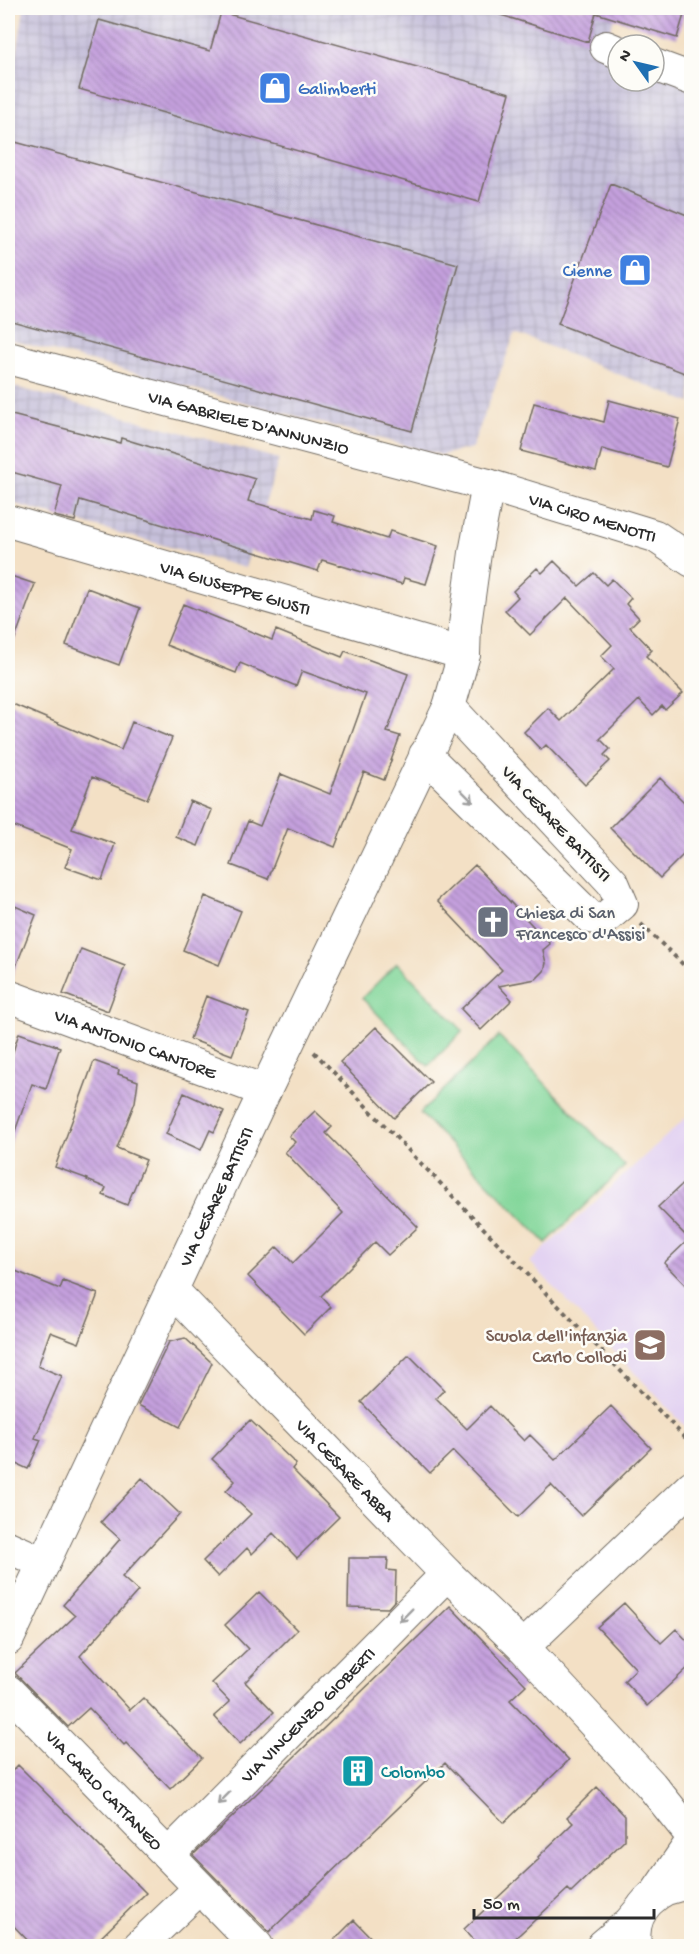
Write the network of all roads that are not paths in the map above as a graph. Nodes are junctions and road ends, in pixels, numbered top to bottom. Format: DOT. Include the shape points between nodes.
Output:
graph roads {
  1 [pos="666,69"];
  2 [pos="692,79"];
  3 [pos="8,358"];
  4 [pos="488,485"];
  5 [pos="8,521"];
  6 [pos="692,561"];
  7 [pos="464,654"];
  8 [pos="449,707"];
  9 [pos="425,755"];
  10 [pos="8,996"];
  11 [pos="265,1091"];
  12 [pos="172,1290"];
  13 [pos="692,1486"];
  14 [pos="8,1547"];
  15 [pos="44,1563"];
  16 [pos="447,1574"];
  17 [pos="8,1639"];
  18 [pos="523,1647"];
  19 [pos="8,1691"];
  20 [pos="651,1785"];
  21 [pos="692,1795"];
  22 [pos="692,1836"];
  23 [pos="692,1842"];
  24 [pos="168,1855"];
  25 [pos="692,1884"];
  26 [pos="200,1888"];
  27 [pos="649,1901"];
  28 [pos="139,1947"];
  29 [pos="257,1947"];
  30 [pos="603,1947"];
  31 [pos="634,1947"];
  1 -- 2 [label="street"];
  3 -- 4 [label="street, VIA GABRIELE D'ANNUNZIO"];
  4 -- 6 [label="street, VIA CIRO MENOTTI" via="656,536"];
  4 -- 7 [label="street, VIA CESARE BATTISTI" via="472,576"];
  5 -- 7 [label="street, VIA GIUSEPPE GIUSTI"];
  7 -- 8 [label="street, VIA CESARE BATTISTI"];
  8 -- 9 [label="street, VIA CESARE BATTISTI"];
  9 -- 8 [label="street, VIA CESARE BATTISTI, one-way" via="590,917 603,920 622,904 613,883"];
  9 -- 11 [label="street, VIA CESARE BATTISTI"];
  10 -- 11 [label="street, VIA ANTONIO CANTORE"];
  11 -- 12 [label="street, VIA CESARE BATTISTI"];
  12 -- 15 [label="street, VIA CESARE BATTISTI"];
  12 -- 16 [label="street, VIA CESARE ABBA"];
  13 -- 18 [label="street"];
  14 -- 15 [label="street"];
  15 -- 17 [label="street, VIA CESARE BATTISTI"];
  16 -- 18 [label="street, VIA CESARE ABBA"];
  16 -- 24 [label="street, VIA VINCENZO GIOBERTI, one-way"];
  18 -- 20 [label="street, VIA CESARE ABBA"];
  19 -- 24 [label="street, VIA CARLO CATTANEO"];
  20 -- 21 [label="street"];
  20 -- 22 [label="street, VIA CESARE ABBA"];
  23 -- 27 [label="main road"];
  24 -- 26 [label="street, VIA CARLO CATTANEO"];
  25 -- 27 [label="main road" via="674,1885"];
  26 -- 28 [label="street"];
  26 -- 29 [label="street, VIA CARLO CATTANEO"];
  27 -- 30 [label="main road"];
  27 -- 31 [label="main road" via="634,1929"];
}
